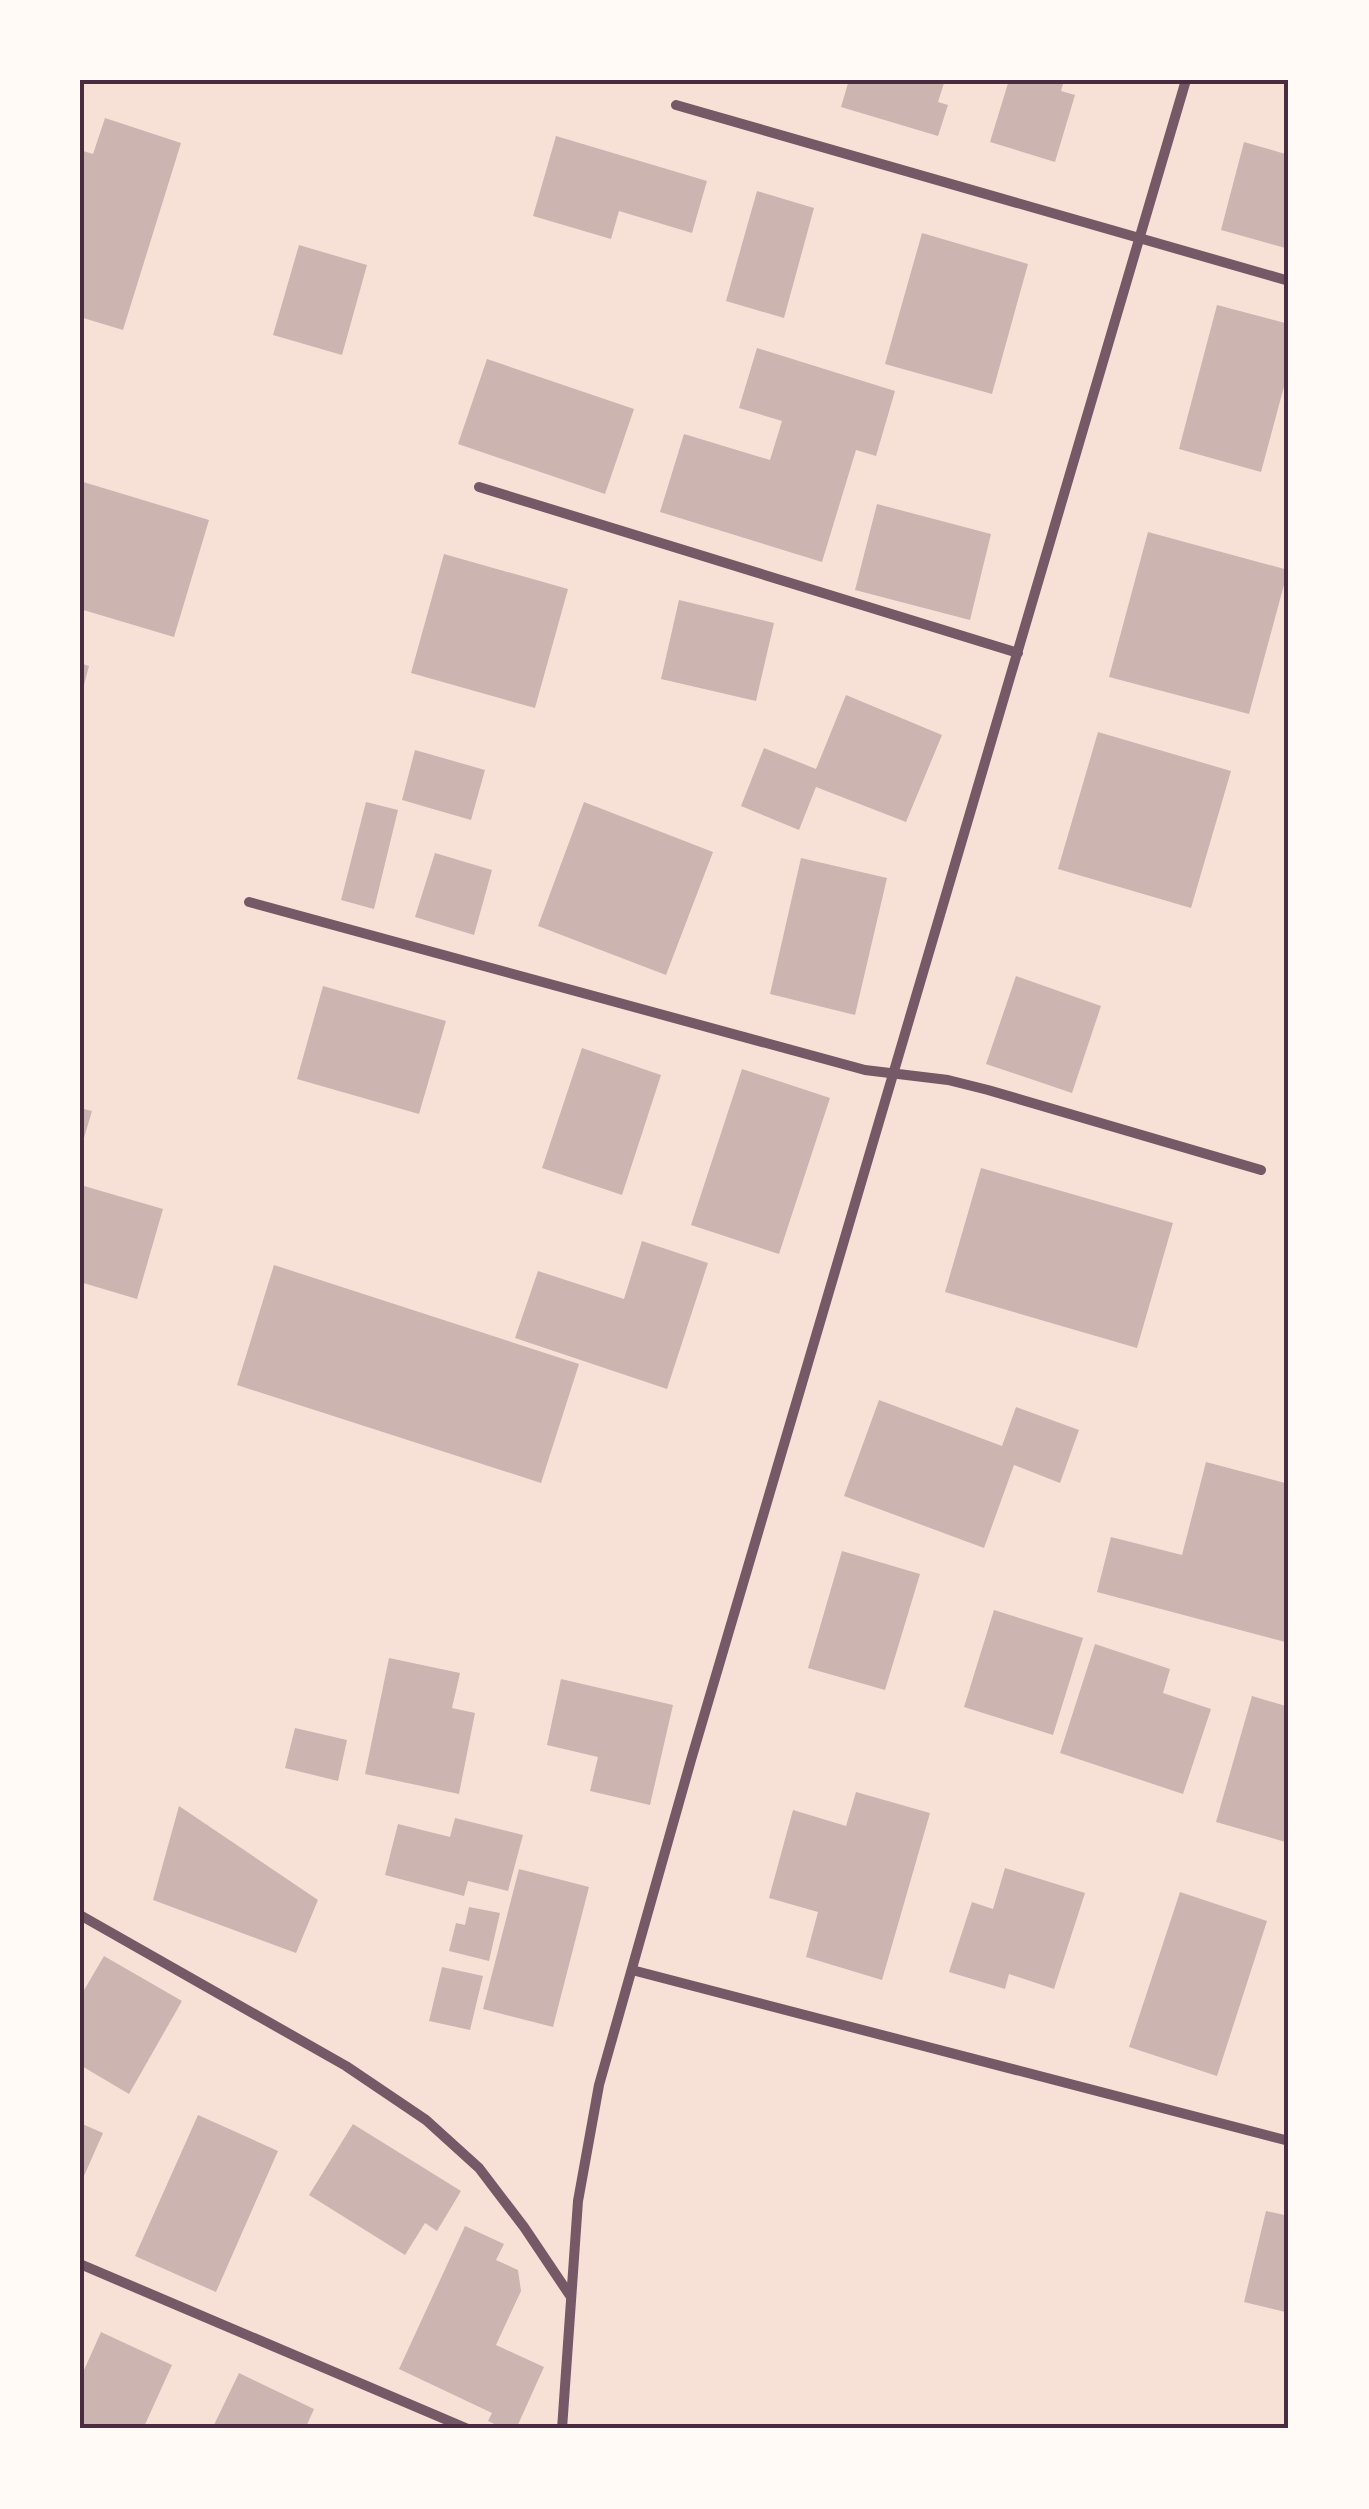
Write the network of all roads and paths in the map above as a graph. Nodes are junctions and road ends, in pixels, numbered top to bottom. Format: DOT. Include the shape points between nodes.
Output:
graph roads {
  1 [pos="1186,80"];
  2 [pos="676,105"];
  3 [pos="1140,238"];
  4 [pos="1289,281"];
  5 [pos="480,488"];
  6 [pos="1018,653"];
  7 [pos="249,902"];
  8 [pos="896,1073"];
  9 [pos="1261,1170"];
  10 [pos="80,1915"];
  11 [pos="632,1970"];
  12 [pos="1289,2141"];
  13 [pos="80,2264"];
  14 [pos="572,2298"];
  15 [pos="468,2429"];
  16 [pos="562,2429"];
  1 -- 3 [label="street"];
  2 -- 3 [label="street"];
  3 -- 4 [label="street"];
  3 -- 6 [label="street"];
  5 -- 6 [label="street"];
  6 -- 8 [label="street"];
  7 -- 8 [label="street" via="846,1065"];
  8 -- 9 [label="street" via="967,1084"];
  8 -- 11 [label="street"];
  10 -- 14 [label="street" via="346,2066 426,2120 478,2168"];
  11 -- 12 [label="street"];
  11 -- 14 [label="street" via="588,2139"];
  13 -- 15 [label="street"];
  14 -- 16 [label="street"];
}
